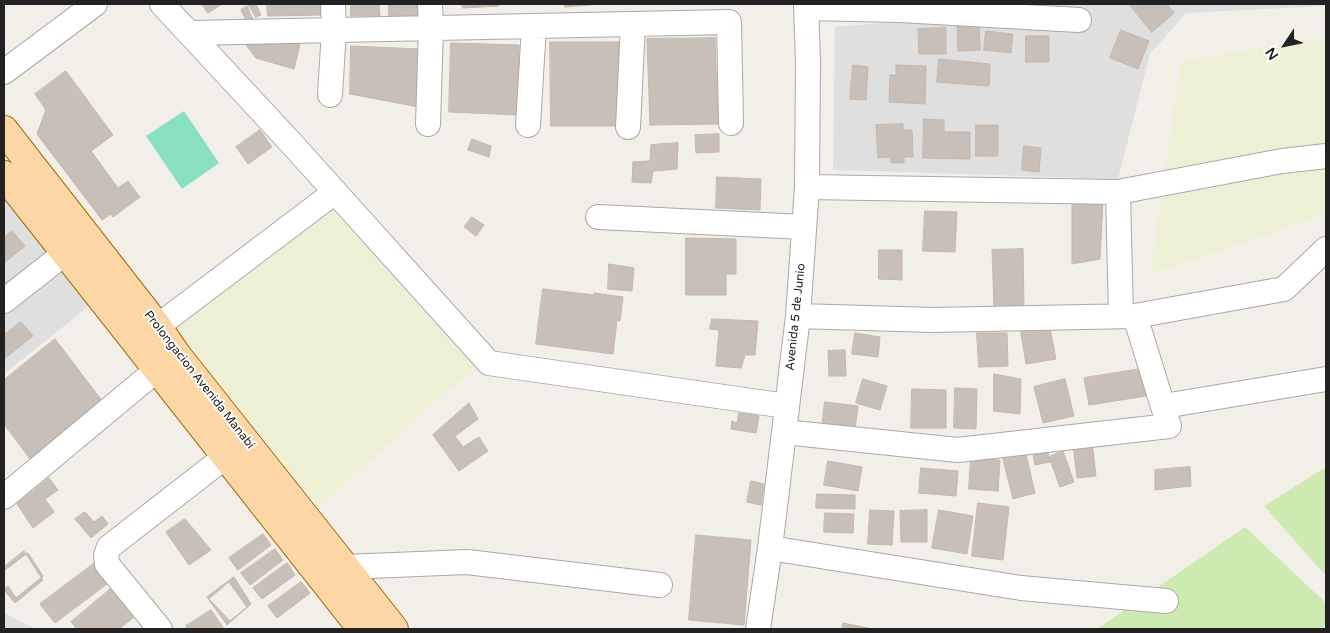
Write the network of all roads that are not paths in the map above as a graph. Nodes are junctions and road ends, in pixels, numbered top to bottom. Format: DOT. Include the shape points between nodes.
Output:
graph roads {
  1 [pos="95,4"];
  2 [pos="162,4"];
  3 [pos="333,4"];
  4 [pos="430,4"];
  5 [pos="806,6"];
  6 [pos="1079,20"];
  7 [pos="633,24"];
  8 [pos="534,26"];
  9 [pos="431,28"];
  10 [pos="334,30"];
  11 [pos="191,33"];
  12 [pos="4,72"];
  13 [pos="330,95"];
  14 [pos="731,123"];
  15 [pos="428,124"];
  16 [pos="528,125"];
  17 [pos="628,127"];
  18 [pos="4,130"];
  19 [pos="1326,156"];
  20 [pos="4,174"];
  21 [pos="807,187"];
  22 [pos="335,192"];
  23 [pos="1118,192"];
  24 [pos="598,217"];
  25 [pos="804,227"];
  26 [pos="1326,249"];
  27 [pos="65,253"];
  28 [pos="4,301"];
  29 [pos="798,316"];
  30 [pos="1128,316"];
  31 [pos="147,334"];
  32 [pos="167,362"];
  33 [pos="1326,379"];
  34 [pos="786,406"];
  35 [pos="1164,406"];
  36 [pos="784,432"];
  37 [pos="225,457"];
  38 [pos="4,497"];
  39 [pos="770,548"];
  40 [pos="334,573"];
  41 [pos="660,584"];
  42 [pos="1166,601"];
  43 [pos="160,629"];
  44 [pos="362,629"];
  45 [pos="394,629"];
  46 [pos="758,629"];
  1 -- 12 [label="street"];
  2 -- 11 [label="street"];
  3 -- 10 [label="street"];
  4 -- 9 [label="street"];
  5 -- 6 [label="street"];
  5 -- 21 [label="street, Avenida 5 de Junio"];
  7 -- 8 [label="street"];
  7 -- 14 [label="street" via="729,22"];
  7 -- 17 [label="street"];
  8 -- 9 [label="street"];
  8 -- 16 [label="street"];
  9 -- 10 [label="street"];
  9 -- 15 [label="street"];
  10 -- 11 [label="street"];
  10 -- 13 [label="street"];
  11 -- 22 [label="street"];
  18 -- 31 [label="main road, Prolongacion Avenida Manabí"];
  19 -- 23 [label="street" via="1282,161"];
  20 -- 27 [label="main road, Prolongacion Avenida Manabí"];
  21 -- 23 [label="street"];
  21 -- 25 [label="street, Avenida 5 de Junio"];
  22 -- 31 [label="street"];
  22 -- 34 [label="street" via="490,363"];
  23 -- 30 [label="street"];
  24 -- 25 [label="street"];
  25 -- 29 [label="street, Avenida 5 de Junio"];
  26 -- 30 [label="street" via="1284,289"];
  27 -- 28 [label="street"];
  27 -- 31 [label="main road, Prolongacion Avenida Manabí"];
  29 -- 30 [label="street" via="933,320"];
  29 -- 34 [label="street, Avenida 5 de Junio"];
  30 -- 35 [label="street"];
  31 -- 32 [label="main road, Prolongacion Avenida Manabí"];
  32 -- 37 [label="main road, Prolongacion Avenida Manabí"];
  32 -- 38 [label="street"];
  32 -- 40 [label="main road, Prolongacion Avenida Manabí"];
  33 -- 35 [label="street"];
  34 -- 36 [label="street, Avenida 5 de Junio"];
  35 -- 36 [label="street" via="1169,426 958,450"];
  36 -- 39 [label="street, Avenida 5 de Junio"];
  37 -- 40 [label="main road, Prolongacion Avenida Manabí"];
  37 -- 43 [label="street" via="109,547 107,564"];
  39 -- 42 [label="street" via="1021,588"];
  39 -- 46 [label="street, Avenida 5 de Junio"];
  40 -- 41 [label="street" via="467,562"];
  40 -- 44 [label="main road, Prolongacion Avenida Manabí"];
  40 -- 45 [label="main road, Prolongacion Avenida Manabí"];
}
